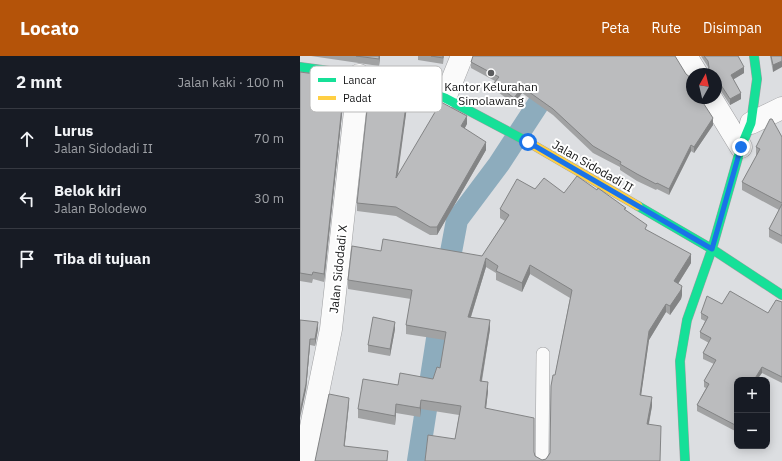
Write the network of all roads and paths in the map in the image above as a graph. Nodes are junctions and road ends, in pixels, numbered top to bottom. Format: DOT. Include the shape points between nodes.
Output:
graph roads {
  1 [pos="462,56"];
  2 [pos="686,56"];
  3 [pos="754,56"];
  4 [pos="300,67"];
  5 [pos="310,68"];
  6 [pos="693,68"];
  7 [pos="442,97"];
  8 [pos="445,98"];
  9 [pos="715,104"];
  10 [pos="782,108"];
  11 [pos="355,112"];
  12 [pos="751,123"];
  13 [pos="741,147"];
  14 [pos="712,249"];
  15 [pos="782,294"];
  16 [pos="543,354"];
  17 [pos="304,461"];
  18 [pos="542,461"];
  19 [pos="685,461"];
  1 -- 8 [label="street"];
  2 -- 6 [label="street"];
  3 -- 12 [label="street" via="757,79"];
  4 -- 5 [label="street, Jalan Sidodadi II"];
  7 -- 8 [label="street, Jalan Sidodadi II"];
  8 -- 14 [label="street, Jalan Sidodadi II" via="506,129"];
  9 -- 13 [label="street"];
  10 -- 12 [label="street"];
  11 -- 17 [label="street, Jalan Sidodadi X" via="331,329"];
  12 -- 13 [label="street"];
  13 -- 14 [label="street"];
  14 -- 15 [label="street, Jalan Sidodadi II"];
  14 -- 19 [label="street" via="687,320 680,361"];
  16 -- 18 [label="lane"];
}
